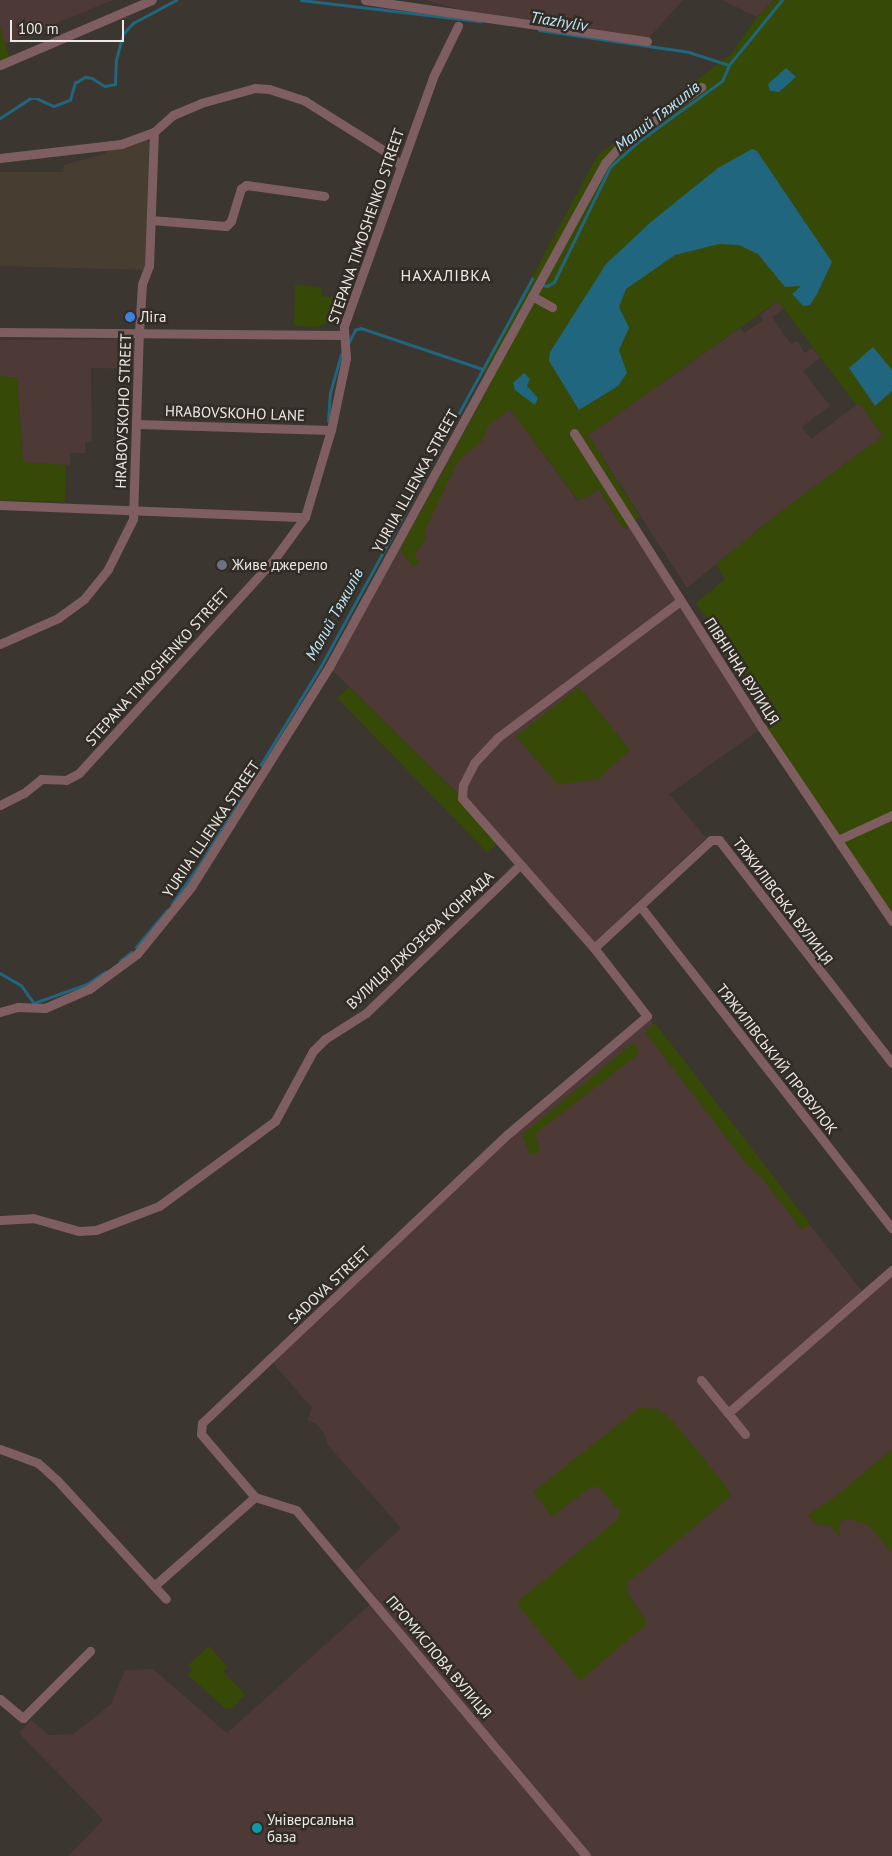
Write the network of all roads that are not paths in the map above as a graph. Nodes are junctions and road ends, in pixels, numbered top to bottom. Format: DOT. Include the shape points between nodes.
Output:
graph roads {
  1 [pos="152,0"];
  2 [pos="365,0"];
  3 [pos="458,26"];
  4 [pos="647,41"];
  5 [pos="0,65"];
  6 [pos="701,87"];
  7 [pos="154,132"];
  8 [pos="0,158"];
  9 [pos="400,165"];
  10 [pos="324,196"];
  11 [pos="152,220"];
  12 [pos="532,296"];
  13 [pos="552,307"];
  14 [pos="0,332"];
  15 [pos="139,332"];
  16 [pos="343,335"];
  17 [pos="138,424"];
  18 [pos="331,430"];
  19 [pos="574,433"];
  20 [pos="0,505"];
  21 [pos="134,512"];
  22 [pos="305,517"];
  23 [pos="680,602"];
  24 [pos="0,644"];
  25 [pos="0,805"];
  26 [pos="892,815"];
  27 [pos="838,840"];
  28 [pos="520,865"];
  29 [pos="640,906"];
  30 [pos="892,920"];
  31 [pos="594,948"];
  32 [pos="0,1012"];
  33 [pos="892,1063"];
  34 [pos="0,1220"];
  35 [pos="892,1228"];
  36 [pos="892,1270"];
  37 [pos="701,1380"];
  38 [pos="728,1413"];
  39 [pos="745,1434"];
  40 [pos="0,1449"];
  41 [pos="255,1497"];
  42 [pos="154,1586"];
  43 [pos="166,1599"];
  44 [pos="90,1651"];
  45 [pos="0,1698"];
  46 [pos="586,1856"];
  1 -- 5 [label="street"];
  2 -- 4 [label="street"];
  3 -- 9 [label="street, STEPANA TIMOSHENKO STREET" via="433,77"];
  6 -- 12 [label="street, YURIIA ILLIENKA STREET" via="624,142 610,156 589,188"];
  7 -- 8 [label="street" via="121,144"];
  7 -- 9 [label="street" via="173,115 201,103 255,88 269,89 305,101 328,114 388,153"];
  7 -- 11 [label="street, HRABOVSKOHO STREET"];
  9 -- 16 [label="street, STEPANA TIMOSHENKO STREET"];
  10 -- 11 [label="street" via="246,184 226,226"];
  11 -- 15 [label="street, HRABOVSKOHO STREET"];
  12 -- 13 [label="street"];
  12 -- 32 [label="street, YURIIA ILLIENKA STREET" via="329,667 191,887 137,954 89,989 45,1008 18,1007"];
  14 -- 15 [label="street"];
  15 -- 16 [label="street"];
  15 -- 17 [label="street, HRABOVSKOHO STREET"];
  16 -- 18 [label="street, STEPANA TIMOSHENKO STREET" via="346,358"];
  17 -- 18 [label="street, HRABOVSKOHO LANE"];
  17 -- 21 [label="street, HRABOVSKOHO STREET"];
  18 -- 22 [label="street, STEPANA TIMOSHENKO STREET"];
  19 -- 23 [label="street, ПІВНІЧНА ВУЛИЦЯ"];
  20 -- 21 [label="street"];
  21 -- 22 [label="street"];
  21 -- 24 [label="street, HRABOVSKOHO STREET" via="130,528 108,569 84,599 58,618"];
  22 -- 25 [label="street, STEPANA TIMOSHENKO STREET" via="275,558 79,773 66,780 41,779 24,793"];
  23 -- 27 [label="street, ПІВНІЧНА ВУЛИЦЯ"];
  23 -- 28 [label="street" via="497,738 468,774 462,786 462,798"];
  26 -- 27 [label="street"];
  27 -- 30 [label="street, ПІВНІЧНА ВУЛИЦЯ"];
  28 -- 31 [label="street"];
  28 -- 34 [label="street, ВУЛИЦЯ ДЖОЗЕФА КОНРАДА" via="366,1013 325,1039 313,1051 275,1121 159,1206 96,1230 79,1231 33,1218"];
  29 -- 31 [label="street, ТЯЖИЛІВСЬКА ВУЛИЦЯ"];
  29 -- 33 [label="street, ТЯЖИЛІВСЬКА ВУЛИЦЯ" via="711,840 720,840"];
  29 -- 35 [label="street, ТЯЖИЛІВСЬКИЙ ПРОВУЛОК"];
  31 -- 41 [label="street, SADOVA STREET" via="647,1016 509,1133 202,1424 201,1434"];
  36 -- 38 [label="street"];
  37 -- 38 [label="street"];
  38 -- 39 [label="street"];
  40 -- 42 [label="street" via="38,1463"];
  41 -- 42 [label="street"];
  41 -- 46 [label="street, ПРОМИСЛОВА ВУЛИЦЯ" via="296,1510"];
  42 -- 43 [label="street"];
  44 -- 45 [label="street" via="23,1718"];
}
